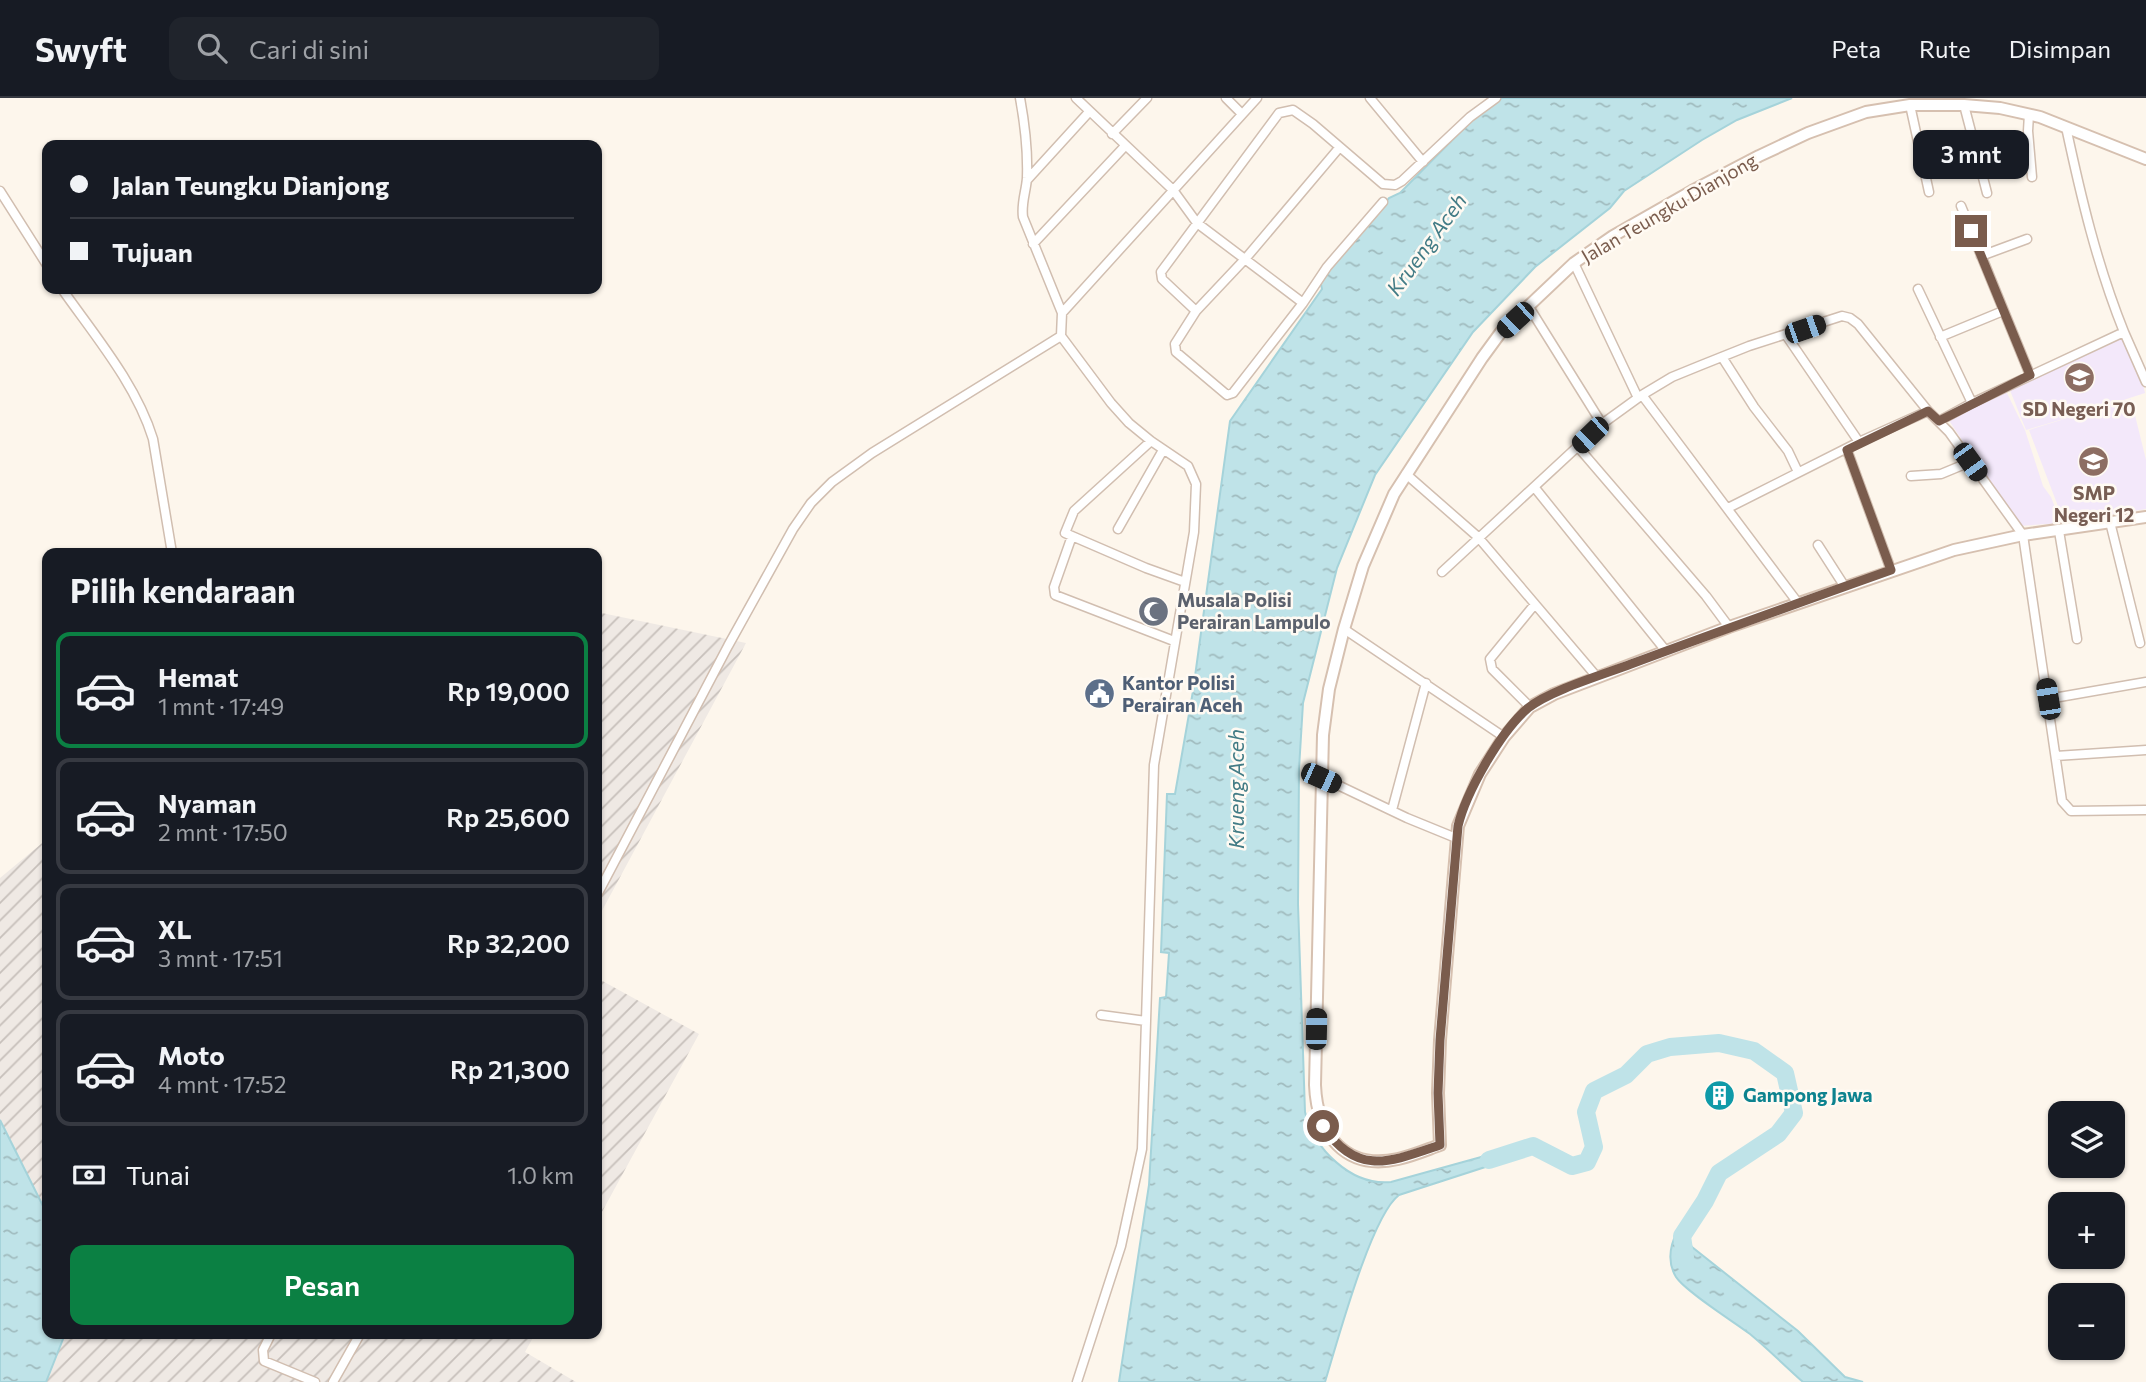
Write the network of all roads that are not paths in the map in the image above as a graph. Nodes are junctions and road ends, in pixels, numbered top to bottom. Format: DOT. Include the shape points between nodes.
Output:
graph roads {
  1 [pos="1020,98"];
  2 [pos="1076,98"];
  3 [pos="1147,98"];
  4 [pos="1226,98"];
  5 [pos="1257,98"];
  6 [pos="1370,98"];
  7 [pos="1493,99"];
  8 [pos="1910,105"];
  9 [pos="1965,105"];
  10 [pos="1089,112"];
  11 [pos="1242,114"];
  12 [pos="2029,114"];
  13 [pos="2066,127"];
  14 [pos="1112,134"];
  15 [pos="1125,146"];
  16 [pos="1339,148"];
  17 [pos="2146,159"];
  18 [pos="1423,162"];
  19 [pos="2032,177"];
  20 [pos="1027,180"];
  21 [pos="1173,190"];
  22 [pos="0,191"];
  23 [pos="1929,192"];
  24 [pos="1987,193"];
  25 [pos="1383,202"];
  26 [pos="1961,206"];
  27 [pos="1197,223"];
  28 [pos="2027,240"];
  29 [pos="1033,244"];
  30 [pos="1981,256"];
  31 [pos="42,257"];
  32 [pos="1246,258"];
  33 [pos="1574,263"];
  34 [pos="1918,289"];
  35 [pos="65,294"];
  36 [pos="1303,303"];
  37 [pos="1529,307"];
  38 [pos="2003,311"];
  39 [pos="1196,312"];
  40 [pos="1062,313"];
  41 [pos="2124,332"];
  42 [pos="1786,335"];
  43 [pos="1061,336"];
  44 [pos="1940,337"];
  45 [pos="1722,357"];
  46 [pos="2030,375"];
  47 [pos="2146,378"];
  48 [pos="1640,396"];
  49 [pos="1972,403"];
  50 [pos="1928,411"];
  51 [pos="1939,421"];
  52 [pos="1602,424"];
  53 [pos="1151,441"];
  54 [pos="1859,442"];
  55 [pos="1578,447"];
  56 [pos="1163,450"];
  57 [pos="1847,450"];
  58 [pos="1970,462"];
  59 [pos="1798,472"];
  60 [pos="1406,474"];
  61 [pos="1911,476"];
  62 [pos="1535,488"];
  63 [pos="1728,508"];
  64 [pos="2146,517"];
  65 [pos="2110,522"];
  66 [pos="1118,530"];
  67 [pos="2059,531"];
  68 [pos="2023,535"];
  69 [pos="1072,536"];
  70 [pos="1478,537"];
  71 [pos="1818,545"];
  72 [pos="171,548"];
  73 [pos="1891,570"];
  74 [pos="1442,572"];
  75 [pos="1185,582"];
  76 [pos="1845,587"];
  77 [pos="1798,603"];
  78 [pos="1535,604"];
  79 [pos="1729,627"];
  80 [pos="1344,629"];
  81 [pos="2077,639"];
  82 [pos="1174,641"];
  83 [pos="2140,643"];
  84 [pos="1666,651"];
  85 [pos="1597,677"];
  86 [pos="2146,682"];
  87 [pos="1426,683"];
  88 [pos="2048,699"];
  89 [pos="1530,707"];
  90 [pos="1504,737"];
  91 [pos="2146,750"];
  92 [pos="2056,757"];
  93 [pos="1321,778"];
  94 [pos="1392,810"];
  95 [pos="2146,810"];
  96 [pos="1456,838"];
  97 [pos="602,885"];
  98 [pos="1101,1015"];
  99 [pos="1146,1021"];
  100 [pos="268,1339"];
  101 [pos="357,1339"];
  102 [pos="315,1382"];
  103 [pos="334,1382"];
  104 [pos="1077,1382"];
  1 -- 20 [label="street" via="1027,134"];
  2 -- 10 [label="street"];
  3 -- 14 [label="street"];
  4 -- 11 [label="street"];
  5 -- 11 [label="street"];
  6 -- 18 [label="street"];
  7 -- 18 [label="street"];
  8 -- 9 [label="street, Jalan Teungku Dianjong"];
  8 -- 23 [label="street"];
  8 -- 33 [label="street, Jalan Teungku Dianjong" via="1866,112 1759,156 1613,236"];
  9 -- 12 [label="street, Jalan Teungku Dianjong"];
  9 -- 24 [label="street"];
  10 -- 14 [label="street"];
  10 -- 20 [label="street"];
  11 -- 21 [label="street"];
  12 -- 13 [label="street, Jalan Teungku Dianjong"];
  12 -- 19 [label="street"];
  13 -- 17 [label="street, Jalan Teungku Dianjong"];
  13 -- 41 [label="street" via="2105,286"];
  14 -- 15 [label="street"];
  15 -- 21 [label="street"];
  15 -- 29 [label="street"];
  16 -- 18 [label="street" via="1388,186 1402,181"];
  16 -- 27 [label="street" via="1293,110 1279,113"];
  16 -- 32 [label="street"];
  20 -- 29 [label="street" via="1022,205"];
  21 -- 27 [label="street"];
  21 -- 40 [label="street"];
  22 -- 31 [label="street"];
  25 -- 36 [label="street" via="1327,267"];
  26 -- 30 [label="street"];
  27 -- 32 [label="street"];
  27 -- 39 [label="street" via="1160,275"];
  28 -- 30 [label="street"];
  29 -- 40 [label="street"];
  30 -- 38 [label="street"];
  32 -- 36 [label="street"];
  32 -- 39 [label="street"];
  33 -- 37 [label="street, Jalan Teungku Dianjong"];
  33 -- 48 [label="street"];
  34 -- 44 [label="street"];
  35 -- 72 [label="street" via="135,396 148,423"];
  36 -- 39 [label="street" via="1230,395 1176,352 1175,344"];
  37 -- 52 [label="street"];
  37 -- 60 [label="street, Jalan Teungku Dianjong" via="1489,349"];
  38 -- 44 [label="street"];
  38 -- 46 [label="street"];
  40 -- 43 [label="street"];
  41 -- 46 [label="street"];
  41 -- 47 [label="street"];
  42 -- 45 [label="street"];
  42 -- 50 [label="street" via="1850,317"];
  42 -- 54 [label="street"];
  43 -- 53 [label="street" via="1120,414"];
  43 -- 97 [label="street" via="872,453 811,503 728,646"];
  44 -- 49 [label="street"];
  45 -- 48 [label="street"];
  45 -- 59 [label="street"];
  46 -- 49 [label="street"];
  48 -- 52 [label="street"];
  48 -- 63 [label="street"];
  49 -- 51 [label="street"];
  50 -- 51 [label="street"];
  50 -- 54 [label="street"];
  51 -- 58 [label="street"];
  52 -- 55 [label="street"];
  53 -- 56 [label="street"];
  53 -- 69 [label="street" via="1074,511 1065,533"];
  54 -- 57 [label="street"];
  55 -- 62 [label="street"];
  55 -- 79 [label="street"];
  56 -- 66 [label="street"];
  56 -- 75 [label="street" via="1188,466 1195,478 1196,513"];
  57 -- 59 [label="street"];
  57 -- 73 [label="street"];
  58 -- 61 [label="street" via="1941,474"];
  58 -- 68 [label="street"];
  59 -- 63 [label="street"];
  60 -- 70 [label="street"];
  60 -- 80 [label="street, Jalan Teungku Dianjong" via="1371,544"];
  62 -- 70 [label="street"];
  62 -- 84 [label="street"];
  63 -- 77 [label="street"];
  64 -- 65 [label="street"];
  65 -- 67 [label="street"];
  65 -- 83 [label="street"];
  67 -- 68 [label="street"];
  67 -- 81 [label="street"];
  68 -- 73 [label="street"];
  68 -- 88 [label="street"];
  69 -- 75 [label="street"];
  69 -- 82 [label="street" via="1055,595"];
  70 -- 74 [label="street"];
  70 -- 78 [label="street"];
  71 -- 76 [label="street"];
  73 -- 76 [label="street"];
  75 -- 82 [label="street"];
  76 -- 77 [label="street"];
  77 -- 79 [label="street"];
  78 -- 85 [label="street"];
  78 -- 89 [label="street" via="1490,659 1492,669"];
  79 -- 84 [label="street"];
  80 -- 87 [label="street"];
  80 -- 93 [label="street, Jalan Teungku Dianjong" via="1326,714"];
  82 -- 99 [label="street" via="1154,765"];
  84 -- 85 [label="street"];
  85 -- 89 [label="street"];
  86 -- 88 [label="street"];
  87 -- 90 [label="street"];
  87 -- 94 [label="street"];
  88 -- 92 [label="street"];
  89 -- 90 [label="street"];
  90 -- 96 [label="street" via="1462,811"];
  91 -- 92 [label="street"];
  92 -- 95 [label="street" via="2060,794 2071,811"];
  93 -- 94 [label="street"];
  93 -- 96 [label="street, Jalan Teungku Dianjong" via="1318,1114 1343,1151 1371,1161 1399,1159 1440,1145 1440,1040"];
  94 -- 96 [label="street"];
  98 -- 99 [label="street"];
  99 -- 104 [label="street" via="1142,1149 1121,1246"];
  100 -- 102 [label="street" via="264,1361"];
  101 -- 103 [label="street"];
}
